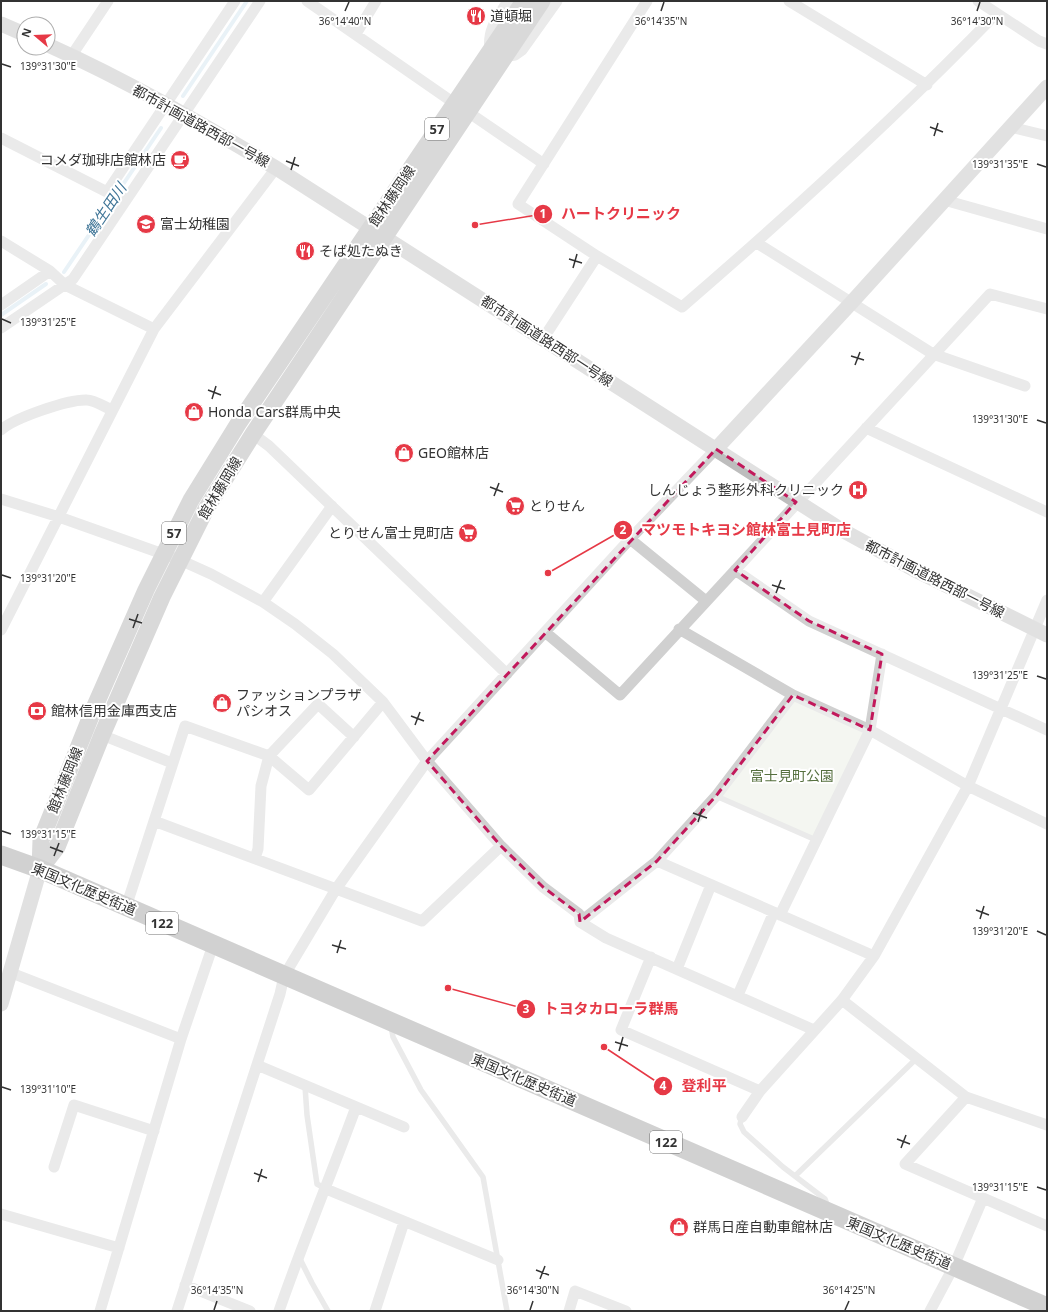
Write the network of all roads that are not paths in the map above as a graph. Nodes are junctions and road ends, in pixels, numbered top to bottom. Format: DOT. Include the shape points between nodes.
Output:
graph roads {
  1 [pos="108,1"];
  2 [pos="260,1"];
  3 [pos="307,1"];
  4 [pos="376,1"];
  5 [pos="508,1"];
  6 [pos="524,1"];
  7 [pos="542,1"];
  8 [pos="557,1"];
  9 [pos="647,1"];
  10 [pos="789,1"];
  11 [pos="978,1"];
  12 [pos="230,3"];
  13 [pos="996,14"];
  14 [pos="1,24"];
  15 [pos="16,31"];
  16 [pos="356,34"];
  17 [pos="1047,44"];
  18 [pos="56,48"];
  19 [pos="497,54"];
  20 [pos="72,55"];
  21 [pos="927,85"];
  22 [pos="1047,86"];
  23 [pos="164,104"];
  24 [pos="461,108"];
  25 [pos="184,115"];
  26 [pos="1010,127"];
  27 [pos="1047,136"];
  28 [pos="1,138"];
  29 [pos="544,164"];
  30 [pos="276,168"];
  31 [pos="944,200"];
  32 [pos="1047,229"];
  33 [pos="378,233"];
  34 [pos="1,241"];
  35 [pos="757,242"];
  36 [pos="597,256"];
  37 [pos="50,271"];
  38 [pos="65,285"];
  39 [pos="852,302"];
  40 [pos="1,305"];
  41 [pos="1047,309"];
  42 [pos="1,328"];
  43 [pos="154,329"];
  44 [pos="544,339"];
  45 [pos="933,354"];
  46 [pos="1025,386"];
  47 [pos="112,410"];
  48 [pos="866,428"];
  49 [pos="1,430"];
  50 [pos="253,434"];
  51 [pos="716,449"];
  52 [pos="1,499"];
  53 [pos="796,502"];
  54 [pos="332,506"];
  55 [pos="1047,512"];
  56 [pos="59,517"];
  57 [pos="630,539"];
  58 [pos="163,553"];
  59 [pos="180,560"];
  60 [pos="735,570"];
  61 [pos="1047,600"];
  62 [pos="706,601"];
  63 [pos="263,602"];
  64 [pos="1,630"];
  65 [pos="679,630"];
  66 [pos="545,632"];
  67 [pos="1041,633"];
  68 [pos="882,654"];
  69 [pos="506,674"];
  70 [pos="793,695"];
  71 [pos="383,702"];
  72 [pos="1001,710"];
  73 [pos="870,730"];
  74 [pos="1047,730"];
  75 [pos="102,735"];
  76 [pos="354,737"];
  77 [pos="269,756"];
  78 [pos="427,761"];
  79 [pos="172,763"];
  80 [pos="968,786"];
  81 [pos="716,796"];
  82 [pos="154,821"];
  83 [pos="1047,824"];
  84 [pos="816,840"];
  85 [pos="501,846"];
  86 [pos="1,855"];
  87 [pos="255,858"];
  88 [pos="657,861"];
  89 [pos="40,869"];
  90 [pos="711,884"];
  91 [pos="336,889"];
  92 [pos="126,907"];
  93 [pos="777,913"];
  94 [pos="580,922"];
  95 [pos="213,945"];
  96 [pos="874,956"];
  97 [pos="651,957"];
  98 [pos="677,969"];
  99 [pos="284,976"];
  100 [pos="5,980"];
  101 [pos="738,995"];
  102 [pos="842,1000"];
  103 [pos="1,1004"];
  104 [pos="390,1022"];
  105 [pos="814,1030"];
  106 [pos="181,1039"];
  107 [pos="916,1059"];
  108 [pos="257,1065"];
  109 [pos="305,1086"];
  110 [pos="760,1091"];
  111 [pos="966,1098"];
  112 [pos="356,1107"];
  113 [pos="742,1117"];
  114 [pos="1047,1125"];
  115 [pos="404,1128"];
  116 [pos="154,1131"];
  117 [pos="54,1167"];
  118 [pos="795,1176"];
  119 [pos="326,1188"];
  120 [pos="983,1198"];
  121 [pos="830,1213"];
  122 [pos="1,1214"];
  123 [pos="404,1222"];
  124 [pos="1047,1226"];
  125 [pos="119,1248"];
  126 [pos="299,1255"];
  127 [pos="498,1260"];
  128 [pos="954,1266"];
  129 [pos="185,1286"];
  130 [pos="1047,1307"];
  131 [pos="100,1311"];
  132 [pos="177,1311"];
  133 [pos="250,1311"];
  134 [pos="279,1311"];
  135 [pos="328,1311"];
  136 [pos="375,1311"];
  137 [pos="507,1311"];
  138 [pos="569,1311"];
  139 [pos="626,1311"];
  140 [pos="930,1311"];
  1 -- 20 [label="street"];
  2 -- 25 [label="street"];
  3 -- 16 [label="street"];
  4 -- 16 [label="street"];
  5 -- 19 [label="street" via="493,22 490,34"];
  6 -- 19 [label="main road, 館林藤岡線 / 57"];
  7 -- 19 [label="main road, 館林藤岡線 / 57"];
  8 -- 19 [label="street" via="522,50 514,55"];
  9 -- 29 [label="street"];
  10 -- 21 [label="street"];
  11 -- 13 [label="street"];
  12 -- 23 [label="street"];
  13 -- 17 [label="street"];
  13 -- 21 [label="street"];
  14 -- 15 [label="street"];
  16 -- 24 [label="street"];
  18 -- 20 [label="street, 都市計画道路西部一号線"];
  19 -- 24 [label="main road, 館林藤岡線 / 57"];
  20 -- 23 [label="street, 都市計画道路西部一号線"];
  21 -- 35 [label="street"];
  22 -- 26 [label="street"];
  23 -- 25 [label="street, 都市計画道路西部一号線"];
  23 -- 28 [label="street" via="107,192"];
  24 -- 29 [label="street"];
  24 -- 33 [label="main road, 館林藤岡線 / 57"];
  25 -- 30 [label="street, 都市計画道路西部一号線"];
  25 -- 38 [label="street" via="73,279"];
  26 -- 27 [label="street"];
  26 -- 31 [label="street"];
  29 -- 36 [label="street" via="518,204"];
  30 -- 33 [label="street, 都市計画道路西部一号線"];
  30 -- 43 [label="street"];
  31 -- 32 [label="street"];
  31 -- 39 [label="street"];
  33 -- 44 [label="street, 都市計画道路西部一号線"];
  33 -- 50 [label="main road, 館林藤岡線 / 57"];
  33 -- 58 [label="main road, 館林藤岡線 / 57" via="238,424 191,500"];
  34 -- 37 [label="street"];
  35 -- 36 [label="street" via="682,307"];
  35 -- 39 [label="street"];
  36 -- 44 [label="street"];
  37 -- 38 [label="street"];
  37 -- 40 [label="street"];
  38 -- 42 [label="street"];
  38 -- 43 [label="street"];
  39 -- 45 [label="street"];
  39 -- 51 [label="street"];
  41 -- 45 [label="street" via="990,294"];
  43 -- 47 [label="street"];
  44 -- 51 [label="street, 都市計画道路西部一号線"];
  45 -- 46 [label="street"];
  45 -- 48 [label="street"];
  47 -- 49 [label="street" via="88,400 45,409 7,424"];
  47 -- 56 [label="street"];
  48 -- 53 [label="street"];
  48 -- 55 [label="street"];
  50 -- 54 [label="street"];
  50 -- 59 [label="main road, 館林藤岡線 / 57" via="206,509"];
  51 -- 53 [label="street, 都市計画道路西部一号線"];
  51 -- 57 [label="street"];
  52 -- 56 [label="street"];
  53 -- 60 [label="street"];
  53 -- 67 [label="street, 都市計画道路西部一号線" via="892,558"];
  54 -- 63 [label="street"];
  54 -- 69 [label="street"];
  56 -- 58 [label="street"];
  56 -- 64 [label="street"];
  57 -- 62 [label="street"];
  57 -- 66 [label="street"];
  58 -- 59 [label="street"];
  58 -- 89 [label="main road, 館林藤岡線 / 57" via="118,652 41,840"];
  59 -- 63 [label="street"];
  59 -- 75 [label="main road, 館林藤岡線 / 57"];
  60 -- 62 [label="street"];
  60 -- 68 [label="street" via="809,621"];
  61 -- 67 [label="street"];
  62 -- 65 [label="street"];
  63 -- 71 [label="street" via="333,654"];
  65 -- 66 [label="street" via="620,695"];
  65 -- 70 [label="street"];
  66 -- 69 [label="street"];
  67 -- 72 [label="street"];
  68 -- 72 [label="street"];
  68 -- 73 [label="street"];
  69 -- 78 [label="street"];
  70 -- 73 [label="street"];
  70 -- 81 [label="street"];
  71 -- 76 [label="street"];
  71 -- 78 [label="street"];
  72 -- 74 [label="street"];
  72 -- 80 [label="street"];
  73 -- 80 [label="street"];
  73 -- 84 [label="street"];
  75 -- 79 [label="street"];
  75 -- 89 [label="main road, 館林藤岡線 / 57" via="57,847"];
  76 -- 77 [label="street" via="318,704"];
  76 -- 77 [label="street" via="309,790"];
  77 -- 79 [label="street" via="185,726"];
  77 -- 87 [label="street" via="261,786 258,849"];
  78 -- 85 [label="street"];
  78 -- 91 [label="street"];
  79 -- 82 [label="street"];
  80 -- 83 [label="street"];
  80 -- 96 [label="street"];
  81 -- 84 [label="lane"];
  81 -- 88 [label="street"];
  82 -- 87 [label="street"];
  82 -- 92 [label="street"];
  84 -- 93 [label="street"];
  85 -- 91 [label="street" via="422,922"];
  85 -- 94 [label="street" via="543,887 579,914"];
  86 -- 89 [label="highway, 東国文化歴史街道 / 122"];
  87 -- 91 [label="street"];
  88 -- 90 [label="street"];
  88 -- 94 [label="street"];
  89 -- 92 [label="highway, 東国文化歴史街道 / 122"];
  89 -- 100 [label="street"];
  90 -- 93 [label="street"];
  90 -- 98 [label="street"];
  91 -- 99 [label="street"];
  92 -- 95 [label="highway, 東国文化歴史街道 / 122"];
  93 -- 96 [label="street"];
  93 -- 101 [label="street"];
  94 -- 97 [label="street" via="606,938"];
  95 -- 99 [label="highway, 東国文化歴史街道 / 122"];
  95 -- 106 [label="street"];
  96 -- 102 [label="street"];
  97 -- 98 [label="street"];
  97 -- 110 [label="street" via="621,1030"];
  98 -- 101 [label="street"];
  99 -- 104 [label="highway, 東国文化歴史街道 / 122"];
  99 -- 108 [label="street"];
  100 -- 103 [label="street"];
  100 -- 106 [label="street"];
  101 -- 105 [label="street"];
  102 -- 105 [label="street"];
  102 -- 107 [label="street"];
  104 -- 121 [label="highway, 東国文化歴史街道 / 122"];
  104 -- 127 [label="lane" via="393,1037 421,1090 483,1177"];
  105 -- 110 [label="street"];
  106 -- 116 [label="street"];
  107 -- 111 [label="street"];
  107 -- 118 [label="lane"];
  108 -- 109 [label="street"];
  108 -- 129 [label="street"];
  109 -- 112 [label="street"];
  109 -- 119 [label="lane" via="317,1184"];
  110 -- 113 [label="street"];
  111 -- 114 [label="street"];
  111 -- 120 [label="street" via="905,1164"];
  112 -- 115 [label="street"];
  112 -- 119 [label="street"];
  113 -- 118 [label="lane" via="740,1124 744,1132"];
  116 -- 117 [label="street" via="74,1105"];
  116 -- 125 [label="street"];
  118 -- 121 [label="lane" via="826,1199"];
  119 -- 123 [label="street"];
  119 -- 126 [label="street"];
  120 -- 124 [label="street"];
  120 -- 128 [label="street"];
  121 -- 128 [label="highway, 東国文化歴史街道 / 122"];
  122 -- 125 [label="street"];
  123 -- 127 [label="street"];
  123 -- 136 [label="street"];
  125 -- 131 [label="street"];
  126 -- 134 [label="street"];
  126 -- 135 [label="lane"];
  127 -- 137 [label="lane"];
  128 -- 130 [label="highway, 東国文化歴史街道 / 122"];
  128 -- 140 [label="street"];
  129 -- 132 [label="street"];
  129 -- 133 [label="street"];
  138 -- 139 [label="street" via="575,1291"];
}
